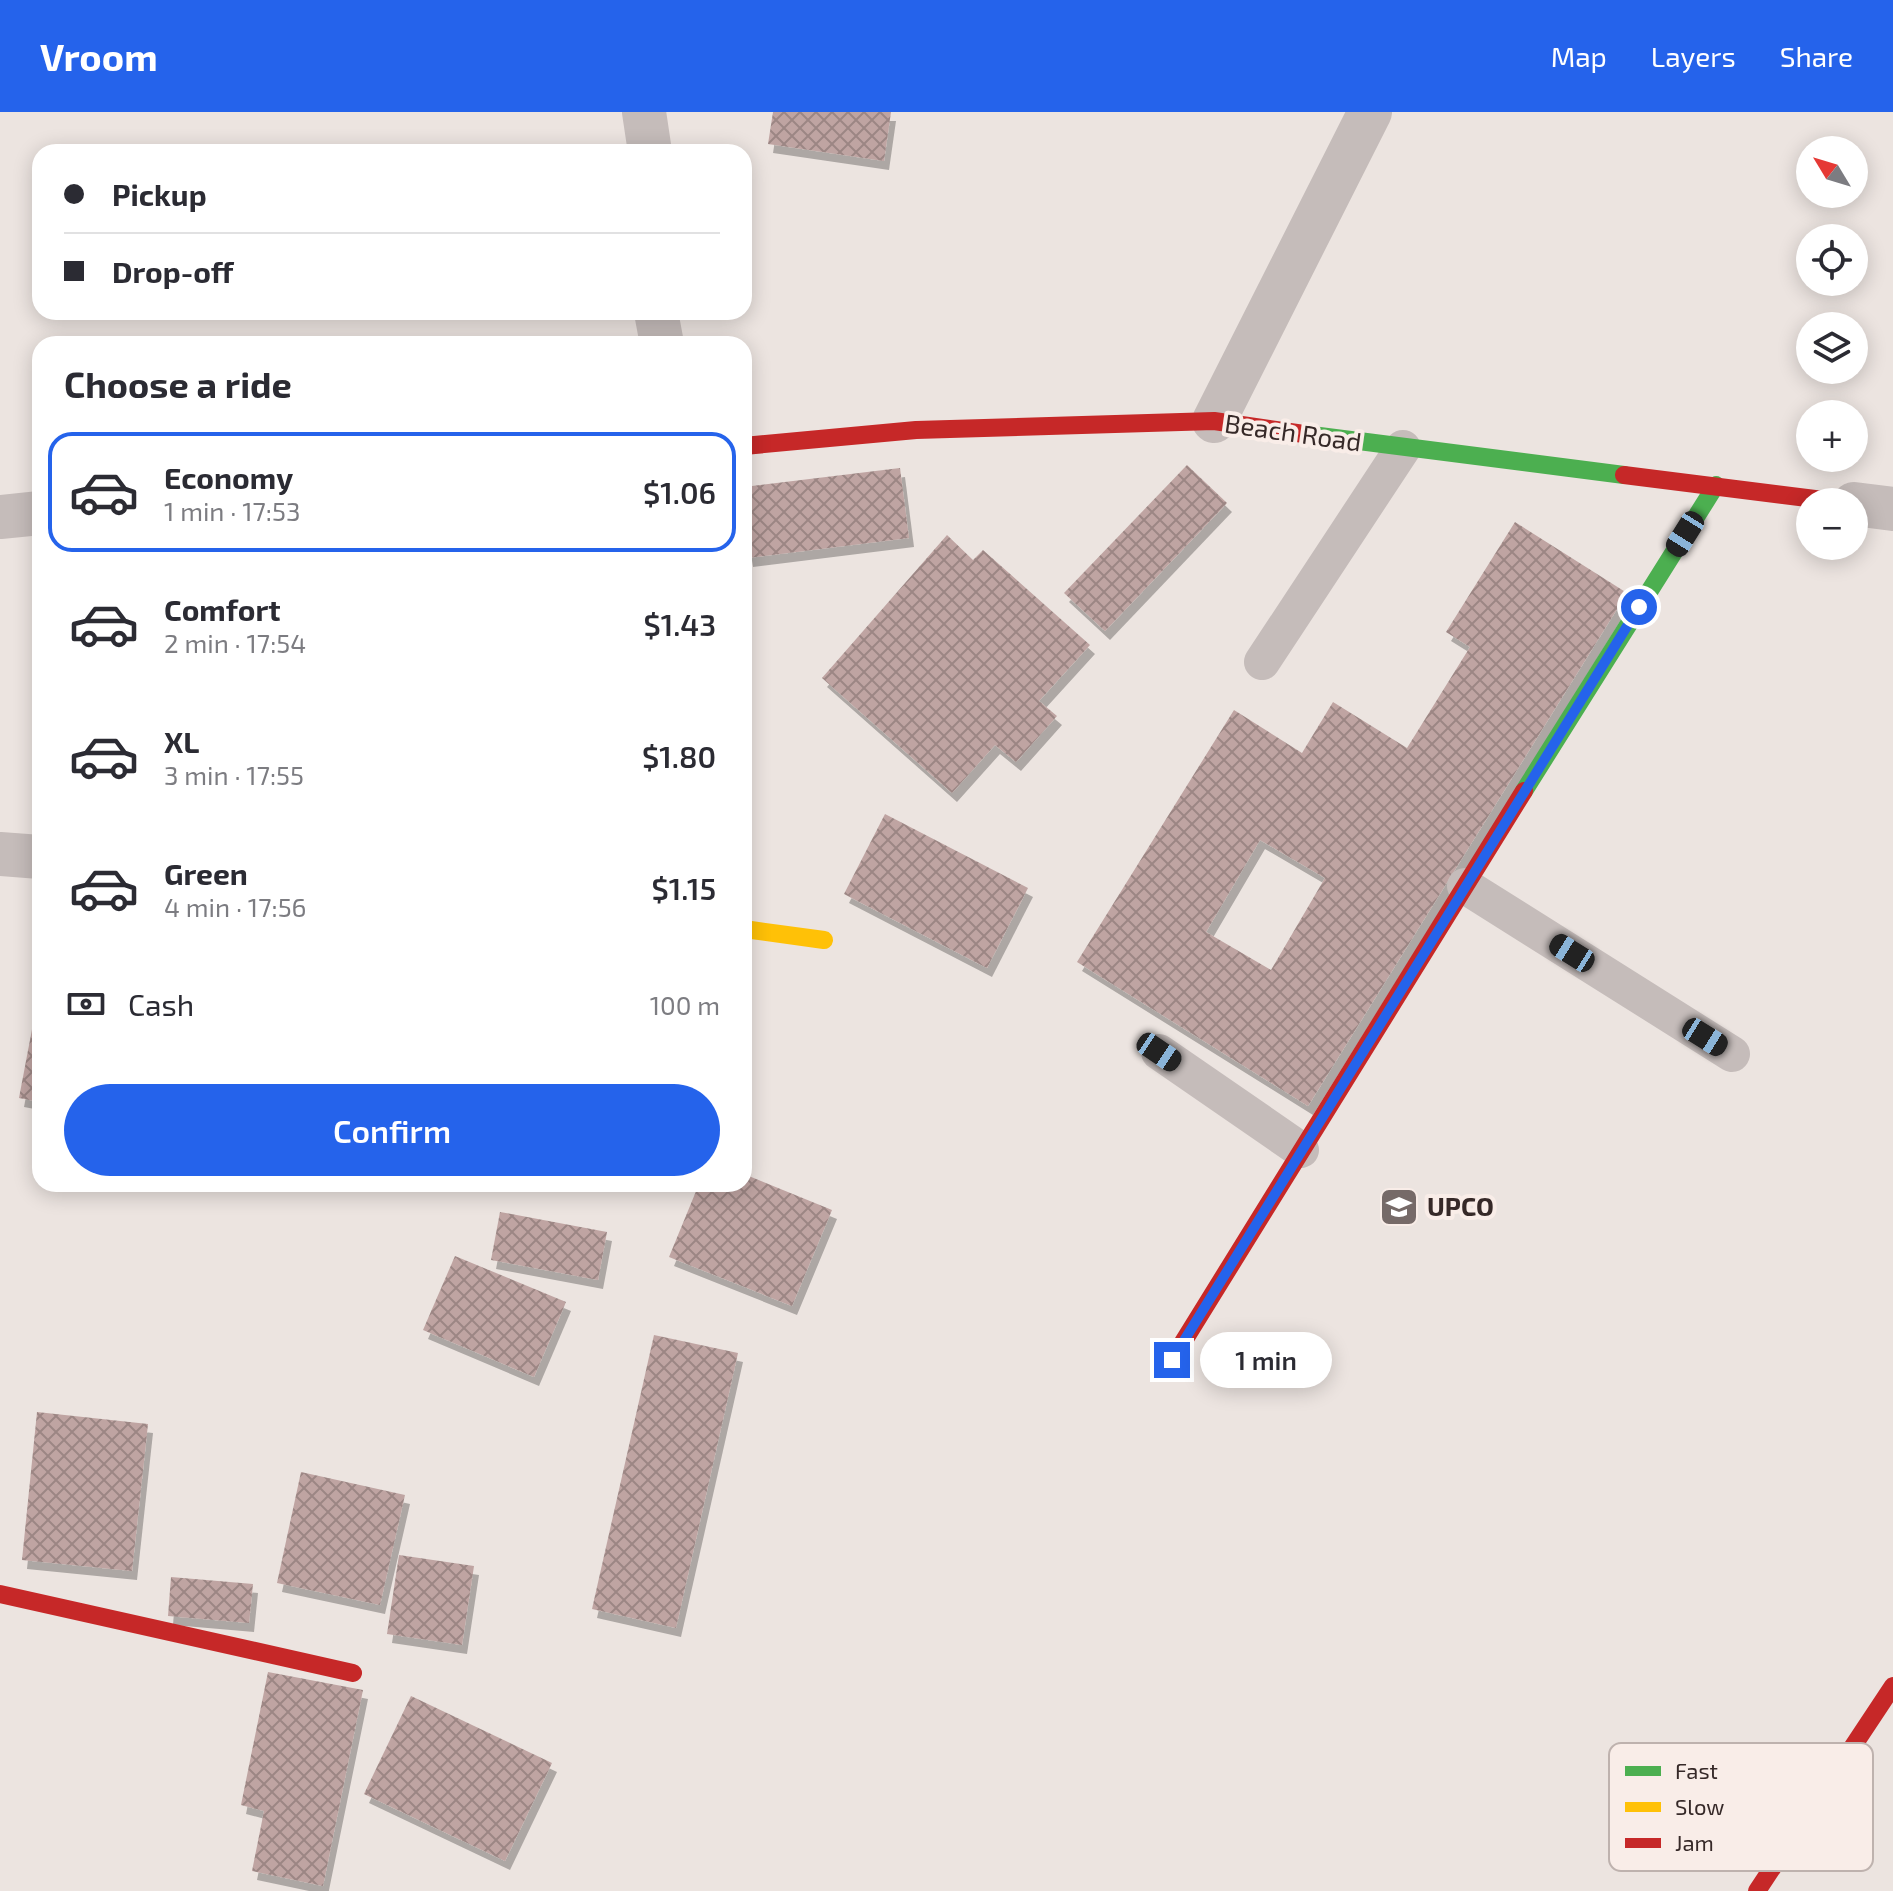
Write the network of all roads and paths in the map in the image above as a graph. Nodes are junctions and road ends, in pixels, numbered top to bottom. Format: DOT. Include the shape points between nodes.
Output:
graph roads {
  1 [pos="644,112"];
  2 [pos="1370,112"];
  3 [pos="649,144"];
  4 [pos="1214,421"];
  5 [pos="752,445"];
  6 [pos="1403,448"];
  7 [pos="1716,485"];
  8 [pos="1796,496"];
  9 [pos="1868,506"];
  10 [pos="1893,509"];
  11 [pos="32,514"];
  12 [pos="0,517"];
  13 [pos="1262,662"];
  14 [pos="0,854"];
  15 [pos="32,856"];
  16 [pos="1465,886"];
  17 [pos="752,930"];
  18 [pos="824,940"];
  19 [pos="1159,1052"];
  20 [pos="1732,1054"];
  21 [pos="1301,1150"];
  22 [pos="1172,1360"];
  23 [pos="0,1594"];
  24 [pos="353,1673"];
  25 [pos="1893,1686"];
  26 [pos="1855,1743"];
  27 [pos="1770,1871"];
  28 [pos="1757,1891"];
  1 -- 3 [label="street"];
  2 -- 4 [label="street"];
  4 -- 5 [label="street, Beach Road" via="916,430"];
  4 -- 6 [label="street, Beach Road"];
  6 -- 7 [label="street, Beach Road"];
  6 -- 13 [label="lane"];
  7 -- 8 [label="street, Beach Road"];
  7 -- 16 [label="street"];
  9 -- 10 [label="street"];
  11 -- 12 [label="street"];
  14 -- 15 [label="street"];
  16 -- 20 [label="lane"];
  16 -- 21 [label="street"];
  17 -- 18 [label="street"];
  19 -- 21 [label="lane"];
  21 -- 22 [label="street"];
  23 -- 24 [label="street"];
  25 -- 26 [label="street"];
  27 -- 28 [label="street"];
}
